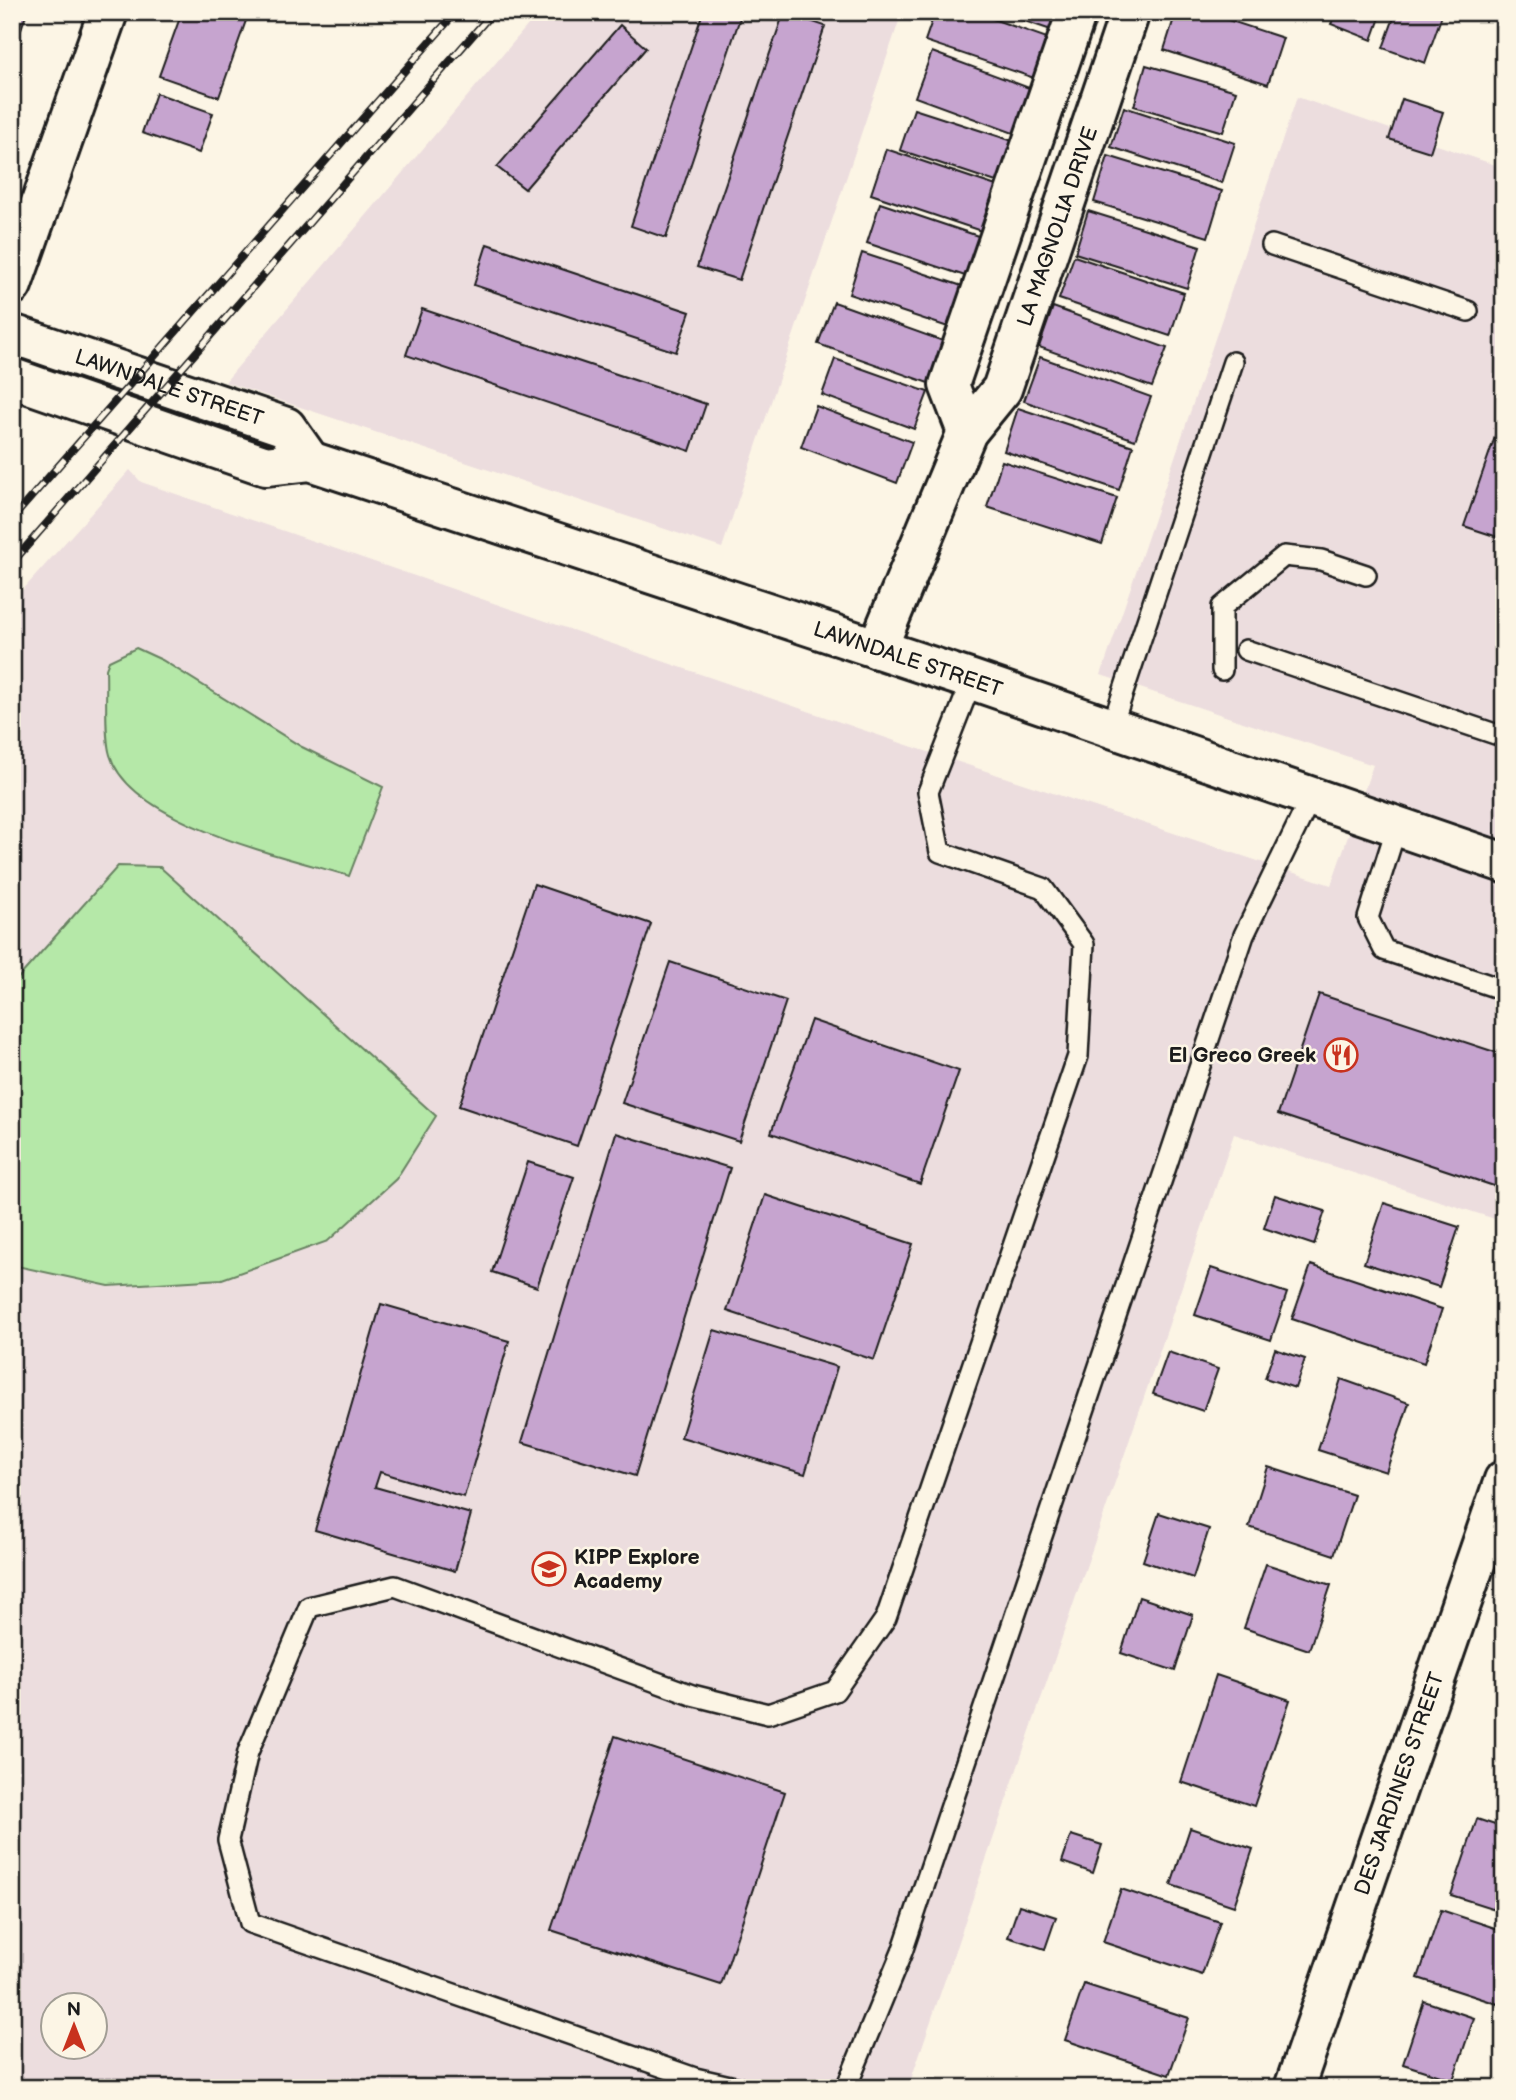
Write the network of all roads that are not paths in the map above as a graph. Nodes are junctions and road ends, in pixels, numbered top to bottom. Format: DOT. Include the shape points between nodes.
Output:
graph roads {
  1 [pos="108,12"];
  2 [pos="1077,12"];
  3 [pos="1127,12"];
  4 [pos="1272,245"];
  5 [pos="12,285"];
  6 [pos="1468,311"];
  7 [pos="12,334"];
  8 [pos="1233,362"];
  9 [pos="12,378"];
  10 [pos="967,432"];
  11 [pos="310,461"];
  12 [pos="1366,575"];
  13 [pos="877,649"];
  14 [pos="1246,650"];
  15 [pos="1222,670"];
  16 [pos="972,680"];
  17 [pos="1111,729"];
  18 [pos="1504,737"];
  19 [pos="1311,797"];
  20 [pos="1397,826"];
  21 [pos="1504,863"];
  22 [pos="1504,990"];
  23 [pos="1504,1480"];
  24 [pos="739,2088"];
  25 [pos="846,2088"];
  26 [pos="1294,2088"];
  1 -- 5 [label="street"];
  2 -- 10 [label="street" via="949,385"];
  3 -- 10 [label="street, LA MAGNOLIA DRIVE" via="1002,389"];
  4 -- 6 [label="lane"];
  7 -- 11 [label="street, LAWNDALE STREET" via="286,427"];
  8 -- 17 [label="lane"];
  9 -- 11 [label="street, LAWNDALE STREET" via="266,466"];
  10 -- 13 [label="street, LA MAGNOLIA DRIVE"];
  11 -- 13 [label="street, LAWNDALE STREET"];
  12 -- 15 [label="lane" via="1284,556 1222,607"];
  13 -- 16 [label="street, LAWNDALE STREET"];
  14 -- 18 [label="lane"];
  16 -- 17 [label="street, LAWNDALE STREET"];
  16 -- 24 [label="lane" via="928,792 940,852 1043,888 1084,944 1078,1056 886,1618 835,1691 768,1714 692,1695 394,1586 309,1606 248,1752 228,1840 250,1923 695,2078"];
  17 -- 19 [label="street, LAWNDALE STREET"];
  19 -- 20 [label="street, LAWNDALE STREET"];
  19 -- 25 [label="lane" via="1244,935 902,1952"];
  20 -- 21 [label="street, LAWNDALE STREET"];
  20 -- 22 [label="lane" via="1368,918 1384,950"];
  23 -- 26 [label="street, DES JARDINES STREET"];
}
